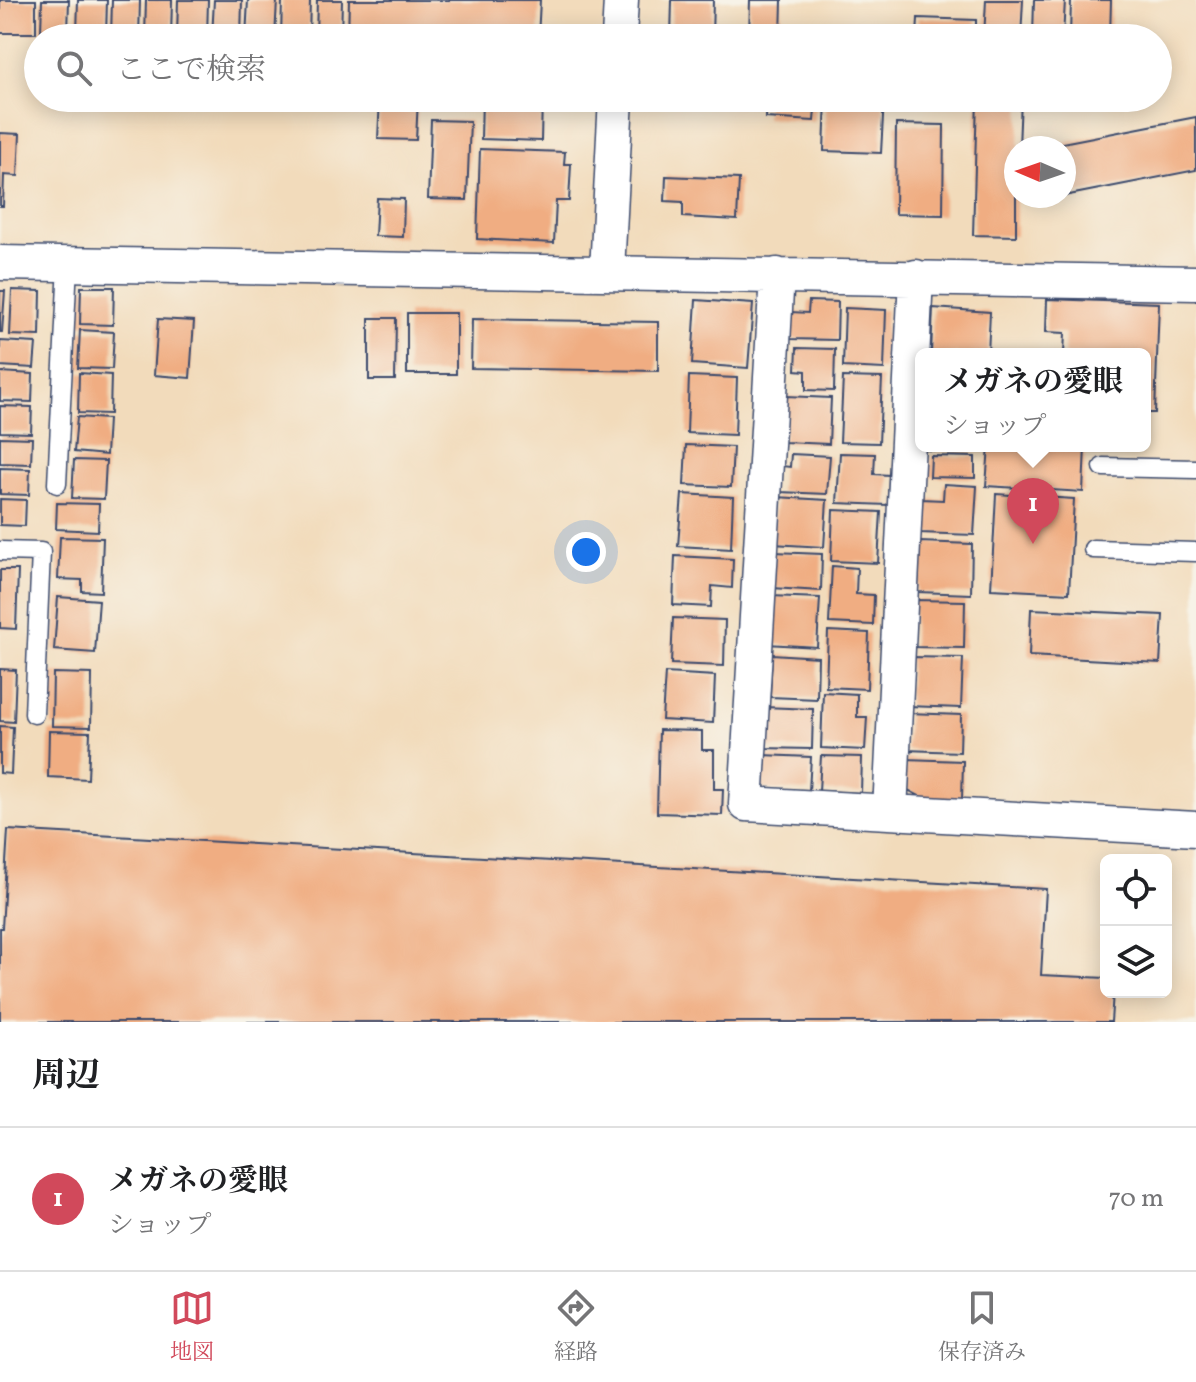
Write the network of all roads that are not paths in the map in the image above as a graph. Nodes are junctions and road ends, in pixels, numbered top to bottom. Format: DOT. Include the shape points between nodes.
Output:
graph roads {
  1 [pos="621,0"];
  2 [pos="620,24"];
  3 [pos="615,112"];
  4 [pos="0,263"];
  5 [pos="68,264"];
  6 [pos="607,271"];
  7 [pos="777,275"];
  8 [pos="916,277"];
  9 [pos="1196,283"];
  10 [pos="1103,467"];
  11 [pos="1196,469"];
  12 [pos="57,484"];
  13 [pos="1093,549"];
  14 [pos="0,551"];
  15 [pos="1196,552"];
  16 [pos="34,714"];
  17 [pos="890,812"];
  18 [pos="1196,829"];
  1 -- 2 [label="street"];
  3 -- 6 [label="street"];
  4 -- 5 [label="street"];
  5 -- 6 [label="street"];
  5 -- 12 [label="lane"];
  6 -- 7 [label="street"];
  7 -- 8 [label="street"];
  7 -- 17 [label="street" via="746,804"];
  8 -- 9 [label="street"];
  8 -- 17 [label="street"];
  10 -- 11 [label="lane"];
  13 -- 15 [label="lane"];
  14 -- 16 [label="lane" via="41,552"];
  17 -- 18 [label="street"];
}
